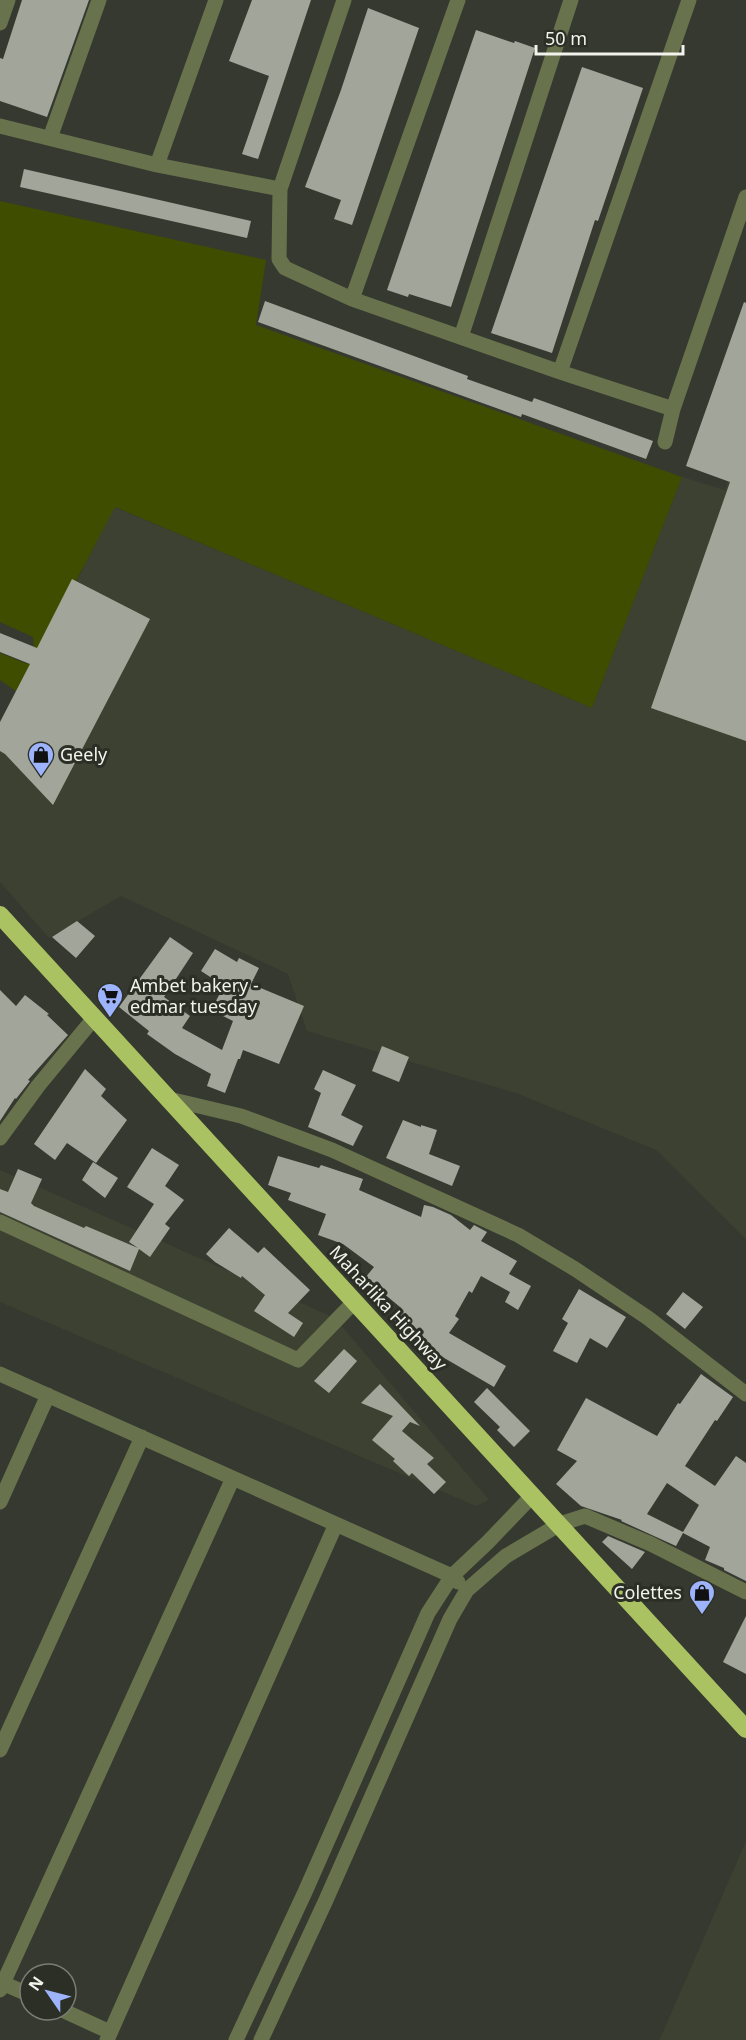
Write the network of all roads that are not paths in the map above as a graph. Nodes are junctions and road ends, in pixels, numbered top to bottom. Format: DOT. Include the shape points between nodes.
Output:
graph roads {
  1 [pos="8,0"];
  2 [pos="99,0"];
  3 [pos="216,0"];
  4 [pos="344,0"];
  5 [pos="458,0"];
  6 [pos="571,0"];
  7 [pos="689,0"];
  8 [pos="0,23"];
  9 [pos="0,126"];
  10 [pos="50,138"];
  11 [pos="157,165"];
  12 [pos="280,189"];
  13 [pos="746,197"];
  14 [pos="352,299"];
  15 [pos="461,337"];
  16 [pos="560,372"];
  17 [pos="673,409"];
  18 [pos="664,442"];
  19 [pos="0,915"];
  20 [pos="95,1017"];
  21 [pos="169,1099"];
  22 [pos="0,1138"];
  23 [pos="0,1222"];
  24 [pos="354,1302"];
  25 [pos="0,1374"];
  26 [pos="746,1394"];
  27 [pos="48,1395"];
  28 [pos="142,1437"];
  29 [pos="232,1478"];
  30 [pos="532,1495"];
  31 [pos="0,1502"];
  32 [pos="336,1524"];
  33 [pos="560,1524"];
  34 [pos="452,1576"];
  35 [pos="467,1590"];
  36 [pos="746,1592"];
  37 [pos="746,1729"];
  38 [pos="0,1750"];
  39 [pos="1,1985"];
  40 [pos="18,1991"];
  41 [pos="78,2019"];
  42 [pos="109,2036"];
  43 [pos="236,2040"];
  44 [pos="261,2040"];
  1 -- 8 [label="street"];
  2 -- 10 [label="street"];
  3 -- 11 [label="street"];
  4 -- 12 [label="street"];
  5 -- 14 [label="street"];
  6 -- 15 [label="street"];
  7 -- 16 [label="street"];
  9 -- 10 [label="street"];
  10 -- 11 [label="street"];
  11 -- 12 [label="street"];
  12 -- 14 [label="street" via="279,259 285,268"];
  13 -- 17 [label="street"];
  14 -- 15 [label="street"];
  15 -- 16 [label="street"];
  16 -- 17 [label="street"];
  17 -- 18 [label="street"];
  19 -- 20 [label="highway, Maharlika Highway"];
  20 -- 21 [label="highway, Maharlika Highway"];
  20 -- 22 [label="street"];
  21 -- 24 [label="highway, Maharlika Highway"];
  21 -- 26 [label="street" via="241,1116 332,1150 518,1235 648,1318"];
  23 -- 24 [label="street" via="298,1360"];
  24 -- 30 [label="highway, Maharlika Highway"];
  25 -- 27 [label="street"];
  27 -- 28 [label="street"];
  27 -- 31 [label="street"];
  28 -- 29 [label="street"];
  28 -- 38 [label="street"];
  29 -- 32 [label="street"];
  29 -- 39 [label="street"];
  30 -- 33 [label="highway, Maharlika Highway"];
  30 -- 34 [label="street"];
  32 -- 34 [label="street"];
  32 -- 42 [label="street"];
  33 -- 35 [label="street" via="506,1557"];
  33 -- 36 [label="street" via="585,1516"];
  33 -- 37 [label="highway, Maharlika Highway"];
  34 -- 35 [label="street"];
  34 -- 43 [label="street" via="428,1613"];
  35 -- 44 [label="street" via="450,1619"];
  39 -- 40 [label="street"];
  41 -- 42 [label="street"];
}
